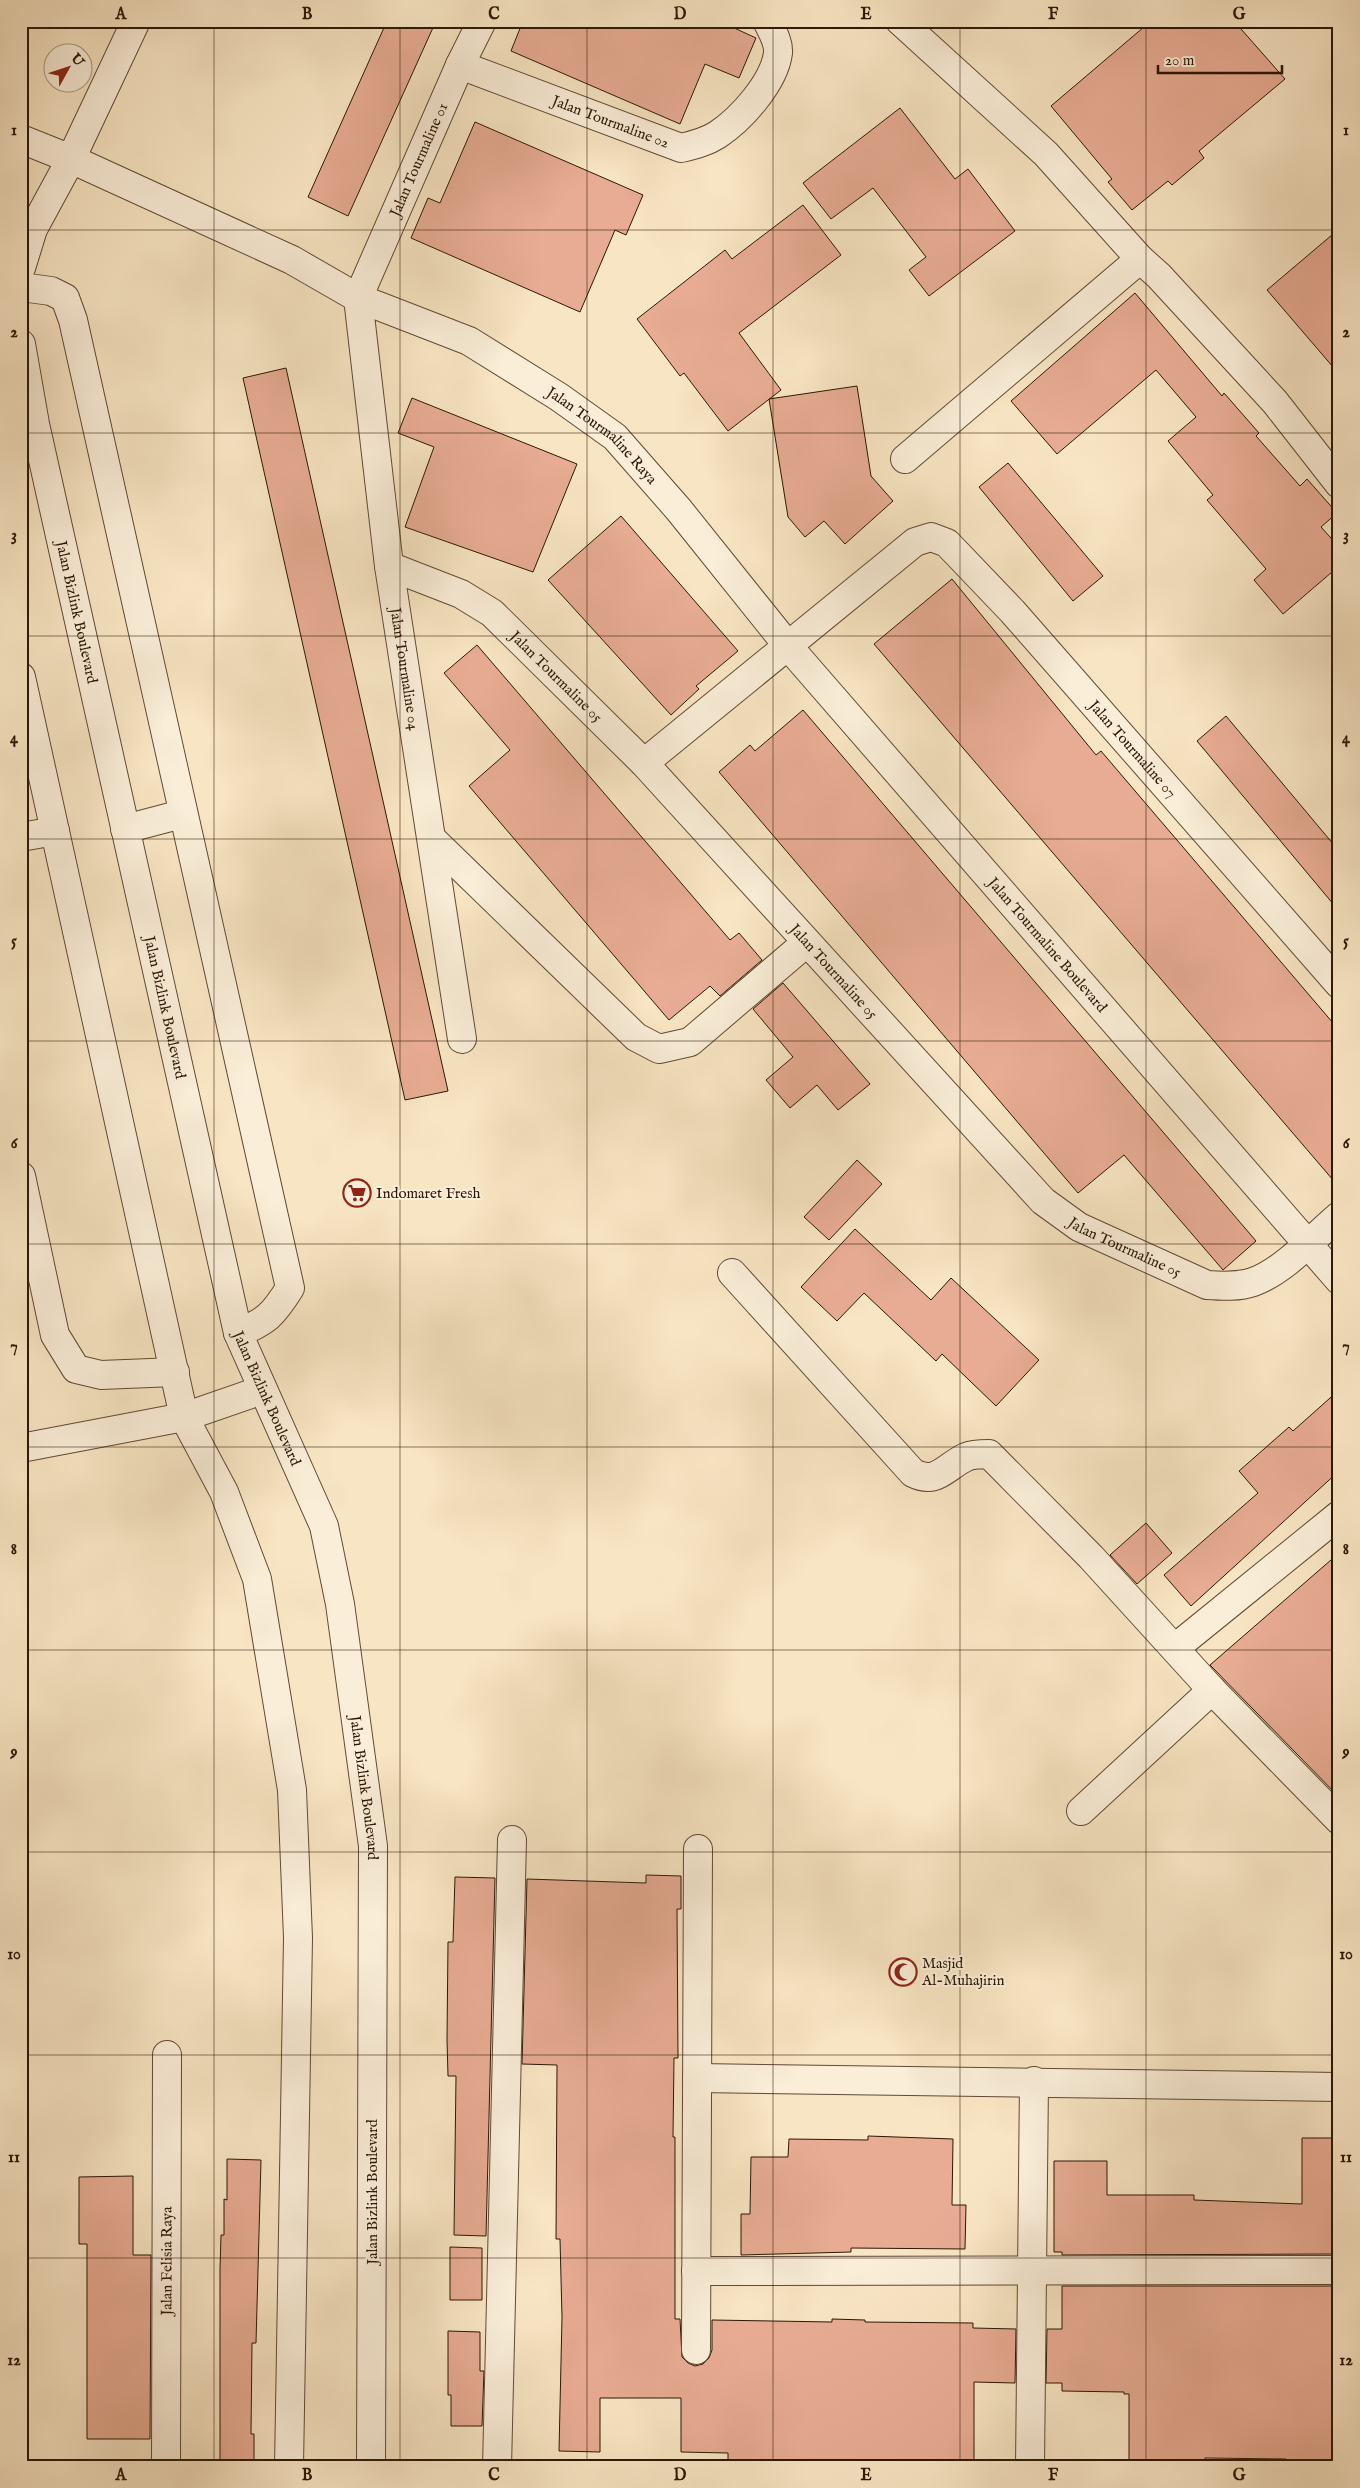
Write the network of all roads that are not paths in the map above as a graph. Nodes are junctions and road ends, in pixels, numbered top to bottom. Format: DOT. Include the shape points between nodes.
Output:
graph roads {
  1 [pos="136,21"];
  2 [pos="482,21"];
  3 [pos="767,21"];
  4 [pos="900,21"];
  5 [pos="460,65"];
  6 [pos="21,139"];
  7 [pos="71,158"];
  8 [pos="1140,259"];
  9 [pos="21,268"];
  10 [pos="21,287"];
  11 [pos="358,298"];
  12 [pos="21,344"];
  13 [pos="905,459"];
  14 [pos="1339,484"];
  15 [pos="389,566"];
  16 [pos="788,646"];
  17 [pos="21,677"];
  18 [pos="644,763"];
  19 [pos="182,814"];
  20 [pos="125,829"];
  21 [pos="55,831"];
  22 [pos="21,837"];
  23 [pos="432,838"];
  24 [pos="806,943"];
  25 [pos="1339,984"];
  26 [pos="462,1039"];
  27 [pos="21,1176"];
  28 [pos="1339,1216"];
  29 [pos="1307,1244"];
  30 [pos="732,1273"];
  31 [pos="1339,1280"];
  32 [pos="238,1333"];
  33 [pos="174,1372"];
  34 [pos="262,1390"];
  35 [pos="184,1417"];
  36 [pos="21,1448"];
  37 [pos="1339,1515"];
  38 [pos="1175,1648"];
  39 [pos="1212,1690"];
  40 [pos="1081,1812"];
  41 [pos="1339,1820"];
  42 [pos="512,1840"];
  43 [pos="698,1849"];
  44 [pos="167,2055"];
  45 [pos="697,2078"];
  46 [pos="1034,2081"];
  47 [pos="1339,2087"];
  48 [pos="1339,2270"];
  49 [pos="696,2271"];
  50 [pos="1032,2271"];
  51 [pos="696,2350"];
  52 [pos="166,2467"];
  53 [pos="289,2467"];
  54 [pos="371,2467"];
  55 [pos="497,2467"];
  56 [pos="1030,2467"];
  1 -- 7 [label="street"];
  2 -- 5 [label="street, Jalan Tourmaline 01"];
  3 -- 5 [label="street, Jalan Tourmaline 02" via="777,40 778,53 772,72 757,96 716,135 698,145 681,148"];
  4 -- 8 [label="street" via="1046,154"];
  5 -- 11 [label="street, Jalan Tourmaline 01"];
  6 -- 7 [label="street, Jalan Tourmaline Raya"];
  7 -- 9 [label="street" via="33,230"];
  7 -- 11 [label="street, Jalan Tourmaline Raya" via="292,260"];
  8 -- 13 [label="street"];
  8 -- 14 [label="street" via="1275,402"];
  10 -- 19 [label="street" via="51,291 65,298 72,320"];
  11 -- 15 [label="street, Jalan Tourmaline 04"];
  11 -- 16 [label="street, Jalan Tourmaline Raya" via="469,341 559,397 615,437 679,510"];
  12 -- 20 [label="street, Jalan Bizlink Boulevard" via="35,424"];
  15 -- 18 [label="street, Jalan Tourmaline 05" via="461,594 492,613"];
  15 -- 23 [label="street, Jalan Tourmaline 04"];
  16 -- 18 [label="street"];
  16 -- 25 [label="street, Jalan Tourmaline 07" via="915,542 931,537 947,543 1012,611"];
  16 -- 29 [label="street, Jalan Tourmaline Boulevard"];
  17 -- 21 [label="street"];
  18 -- 24 [label="street, Jalan Tourmaline 05"];
  19 -- 20 [label="street"];
  19 -- 32 [label="street" via="290,1288 264,1322"];
  20 -- 32 [label="street, Jalan Bizlink Boulevard"];
  21 -- 22 [label="street"];
  21 -- 33 [label="street"];
  23 -- 24 [label="street" via="636,1037 659,1049 690,1042"];
  23 -- 26 [label="street, Jalan Tourmaline 04"];
  24 -- 29 [label="street, Jalan Tourmaline 05" via="1043,1201 1079,1227 1207,1285 1228,1287 1253,1282 1277,1269"];
  27 -- 33 [label="street" via="56,1335 76,1369 100,1375"];
  28 -- 29 [label="street, Jalan Tourmaline 05"];
  29 -- 31 [label="street, Jalan Tourmaline Boulevard"];
  30 -- 38 [label="street" via="913,1473 922,1478 934,1478 975,1454 989,1454"];
  32 -- 34 [label="street, Jalan Bizlink Boulevard"];
  33 -- 35 [label="street"];
  34 -- 35 [label="street"];
  34 -- 54 [label="street, Jalan Bizlink Boulevard" via="324,1526 340,1604 373,1846"];
  35 -- 36 [label="street"];
  35 -- 53 [label="street" via="224,1492 257,1579 292,1790 298,1938"];
  37 -- 38 [label="street"];
  38 -- 39 [label="street"];
  39 -- 40 [label="street"];
  39 -- 41 [label="street"];
  42 -- 55 [label="street"];
  43 -- 45 [label="street"];
  44 -- 52 [label="street, Jalan Felisia Raya"];
  45 -- 46 [label="street"];
  45 -- 49 [label="street"];
  46 -- 47 [label="street"];
  46 -- 50 [label="street"];
  48 -- 50 [label="street"];
  49 -- 50 [label="street"];
  49 -- 51 [label="street"];
  50 -- 56 [label="street"];
}
